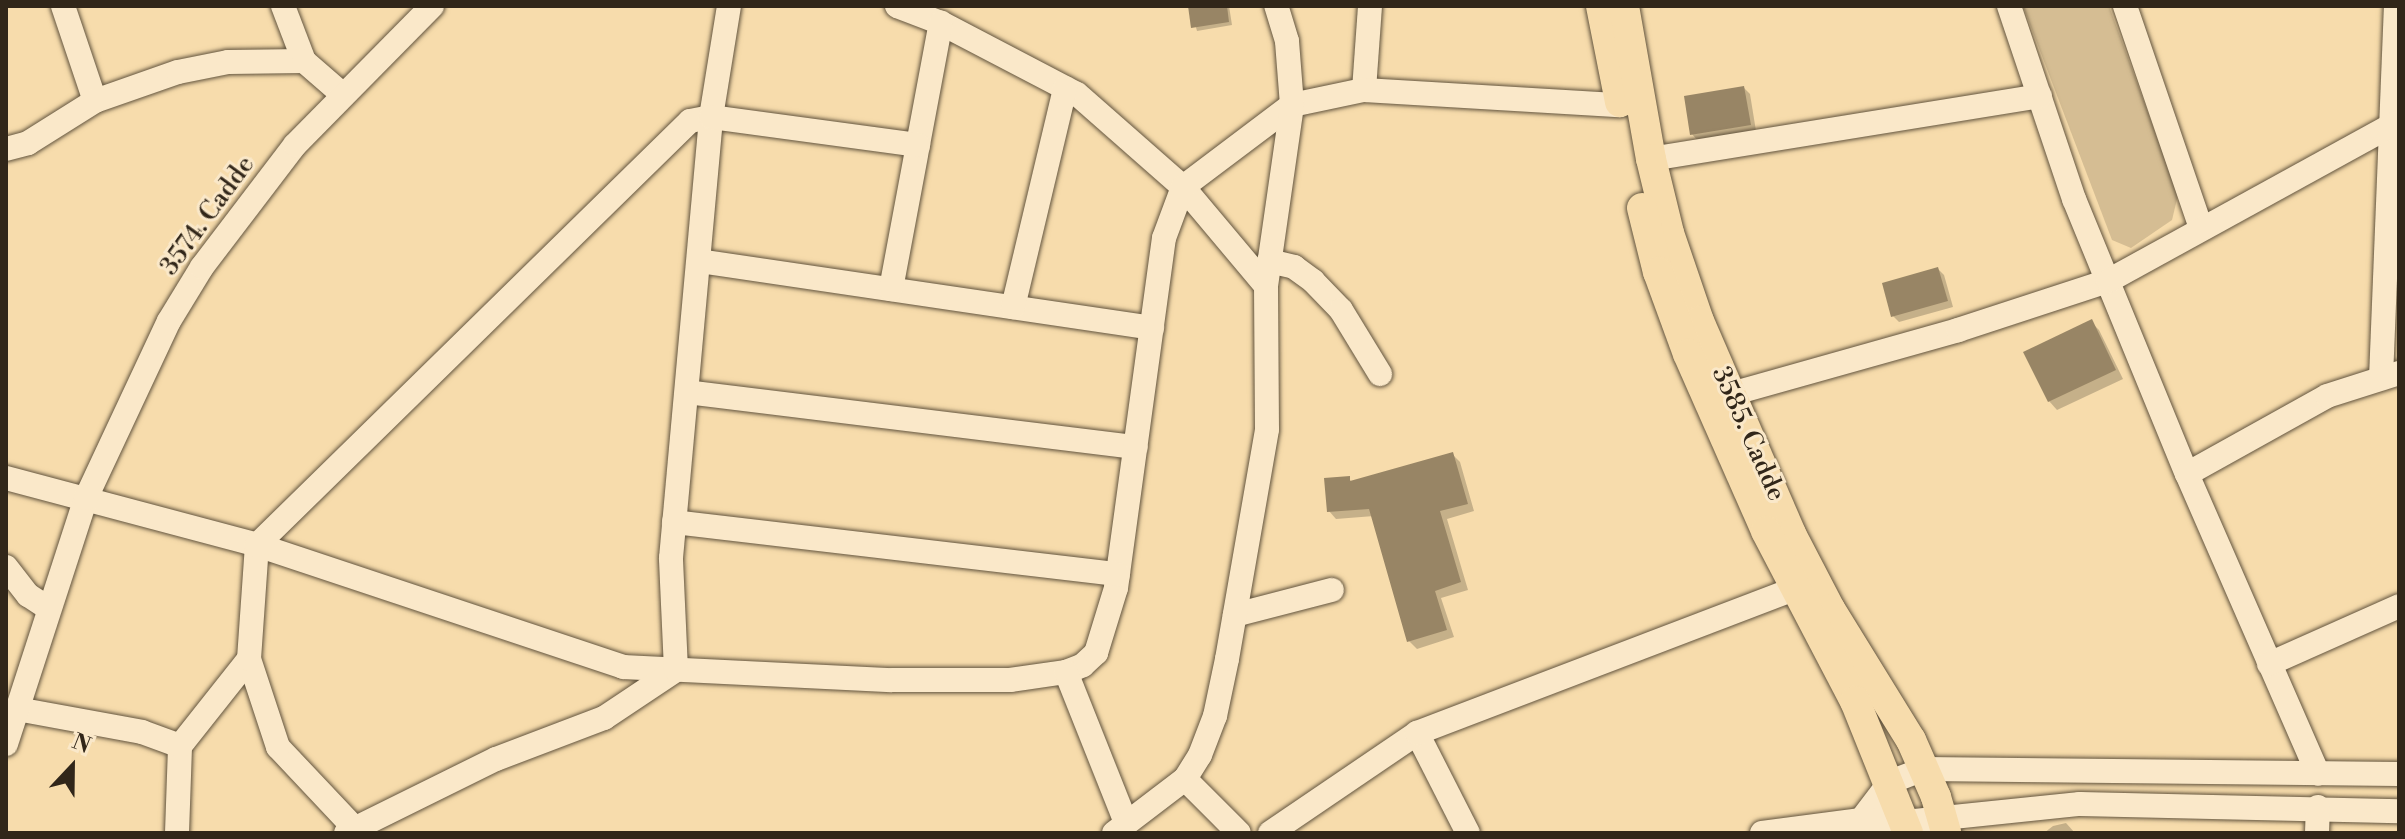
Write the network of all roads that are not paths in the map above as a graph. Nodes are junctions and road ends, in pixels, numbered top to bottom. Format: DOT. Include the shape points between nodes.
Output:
graph roads {
  1 [pos="63,6"];
  2 [pos="283,6"];
  3 [pos="432,6"];
  4 [pos="729,6"];
  5 [pos="897,6"];
  6 [pos="1276,6"];
  7 [pos="1370,6"];
  8 [pos="1601,6"];
  9 [pos="1624,6"];
  10 [pos="2009,6"];
  11 [pos="2125,6"];
  12 [pos="2396,6"];
  13 [pos="941,23"];
  14 [pos="304,61"];
  15 [pos="1065,88"];
  16 [pos="1364,90"];
  17 [pos="342,94"];
  18 [pos="2040,96"];
  19 [pos="95,101"];
  20 [pos="1292,105"];
  21 [pos="1620,105"];
  22 [pos="711,117"];
  23 [pos="2394,124"];
  24 [pos="918,145"];
  25 [pos="6,149"];
  26 [pos="1651,159"];
  27 [pos="1183,187"];
  28 [pos="2201,228"];
  29 [pos="699,261"];
  30 [pos="1269,261"];
  31 [pos="2108,281"];
  32 [pos="1266,286"];
  33 [pos="891,289"];
  34 [pos="1013,307"];
  35 [pos="1152,328"];
  36 [pos="1380,374"];
  37 [pos="2390,376"];
  38 [pos="687,392"];
  39 [pos="1731,394"];
  40 [pos="1136,447"];
  41 [pos="2187,474"];
  42 [pos="6,478"];
  43 [pos="86,498"];
  44 [pos="674,522"];
  45 [pos="257,545"];
  46 [pos="6,567"];
  47 [pos="1118,574"];
  48 [pos="1795,589"];
  49 [pos="1332,590"];
  50 [pos="2399,606"];
  51 [pos="48,608"];
  52 [pos="1235,615"];
  53 [pos="249,659"];
  54 [pos="2269,664"];
  55 [pos="676,670"];
  56 [pos="1066,672"];
  57 [pos="17,709"];
  58 [pos="1417,733"];
  59 [pos="6,744"];
  60 [pos="180,746"];
  61 [pos="1924,769"];
  62 [pos="2318,774"];
  63 [pos="2399,774"];
  64 [pos="1185,779"];
  65 [pos="1890,782"];
  66 [pos="2318,807"];
  67 [pos="2399,811"];
  68 [pos="1861,820"];
  69 [pos="1944,825"];
  70 [pos="1120,828"];
  71 [pos="1906,828"];
  72 [pos="353,831"];
  73 [pos="1769,832"];
  74 [pos="177,833"];
  75 [pos="1239,833"];
  76 [pos="1270,833"];
  77 [pos="1468,833"];
  78 [pos="2317,833"];
  1 -- 19 [label="street"];
  2 -- 14 [label="street"];
  3 -- 17 [label="street, 3574. Cadde"];
  4 -- 22 [label="street"];
  5 -- 13 [label="street"];
  6 -- 20 [label="street" via="1287,41"];
  7 -- 16 [label="street"];
  8 -- 21 [label="main road, 3585. Cadde"];
  9 -- 26 [label="main road, 3585. Cadde"];
  10 -- 18 [label="street"];
  11 -- 28 [label="street"];
  12 -- 23 [label="street"];
  13 -- 15 [label="street"];
  13 -- 24 [label="street"];
  14 -- 17 [label="street"];
  14 -- 19 [label="street" via="228,62 178,72"];
  15 -- 27 [label="street"];
  15 -- 34 [label="street"];
  16 -- 20 [label="street"];
  16 -- 21 [label="street"];
  17 -- 43 [label="street, 3574. Cadde" via="254,196 194,281 143,371"];
  18 -- 26 [label="street"];
  18 -- 31 [label="street"];
  19 -- 25 [label="street" via="28,143"];
  20 -- 27 [label="street"];
  20 -- 30 [label="street"];
  21 -- 48 [label="main road, 3585. Cadde" via="1670,307"];
  22 -- 24 [label="street"];
  22 -- 29 [label="street"];
  22 -- 45 [label="street" via="690,121"];
  23 -- 28 [label="street"];
  23 -- 37 [label="street"];
  24 -- 33 [label="street"];
  26 -- 39 [label="main road, 3585. Cadde" via="1689,294"];
  27 -- 32 [label="street"];
  27 -- 35 [label="street" via="1164,238"];
  28 -- 31 [label="street"];
  29 -- 33 [label="street"];
  29 -- 38 [label="street"];
  30 -- 32 [label="street"];
  30 -- 36 [label="street" via="1294,267 1313,281 1341,310"];
  31 -- 39 [label="street"];
  31 -- 41 [label="street"];
  32 -- 52 [label="street" via="1267,429"];
  33 -- 34 [label="street"];
  34 -- 35 [label="street"];
  35 -- 40 [label="street"];
  37 -- 41 [label="street" via="2327,396"];
  38 -- 40 [label="street"];
  38 -- 44 [label="street"];
  39 -- 61 [label="main road, 3585. Cadde" via="1811,573"];
  40 -- 47 [label="street"];
  41 -- 54 [label="street"];
  42 -- 43 [label="street"];
  43 -- 45 [label="street"];
  43 -- 51 [label="street, 3574. Cadde"];
  44 -- 47 [label="street"];
  44 -- 55 [label="street"];
  45 -- 53 [label="street"];
  45 -- 55 [label="street" via="623,667"];
  46 -- 51 [label="street" via="28,595"];
  47 -- 56 [label="street" via="1096,653"];
  48 -- 58 [label="street"];
  48 -- 65 [label="main road, 3585. Cadde" via="1855,701"];
  49 -- 52 [label="street"];
  50 -- 54 [label="street"];
  51 -- 57 [label="street, 3574. Cadde"];
  52 -- 64 [label="street" via="1215,716"];
  53 -- 60 [label="street"];
  53 -- 72 [label="street" via="278,747"];
  54 -- 62 [label="street"];
  55 -- 56 [label="street" via="892,680 1010,680"];
  55 -- 72 [label="street" via="604,718 496,759"];
  56 -- 70 [label="street"];
  57 -- 59 [label="street, 3574. Cadde"];
  57 -- 60 [label="street" via="142,732"];
  58 -- 76 [label="street"];
  58 -- 77 [label="street"];
  60 -- 74 [label="street"];
  61 -- 62 [label="street"];
  61 -- 65 [label="street"];
  61 -- 69 [label="main road, 3585. Cadde"];
  62 -- 63 [label="street"];
  64 -- 70 [label="street"];
  64 -- 75 [label="street"];
  65 -- 68 [label="street"];
  65 -- 71 [label="main road, 3585. Cadde"];
  66 -- 67 [label="street"];
  66 -- 69 [label="street" via="2080,804"];
  66 -- 78 [label="street"];
  68 -- 71 [label="street"];
  68 -- 73 [label="street"];
  69 -- 71 [label="street"];
}
